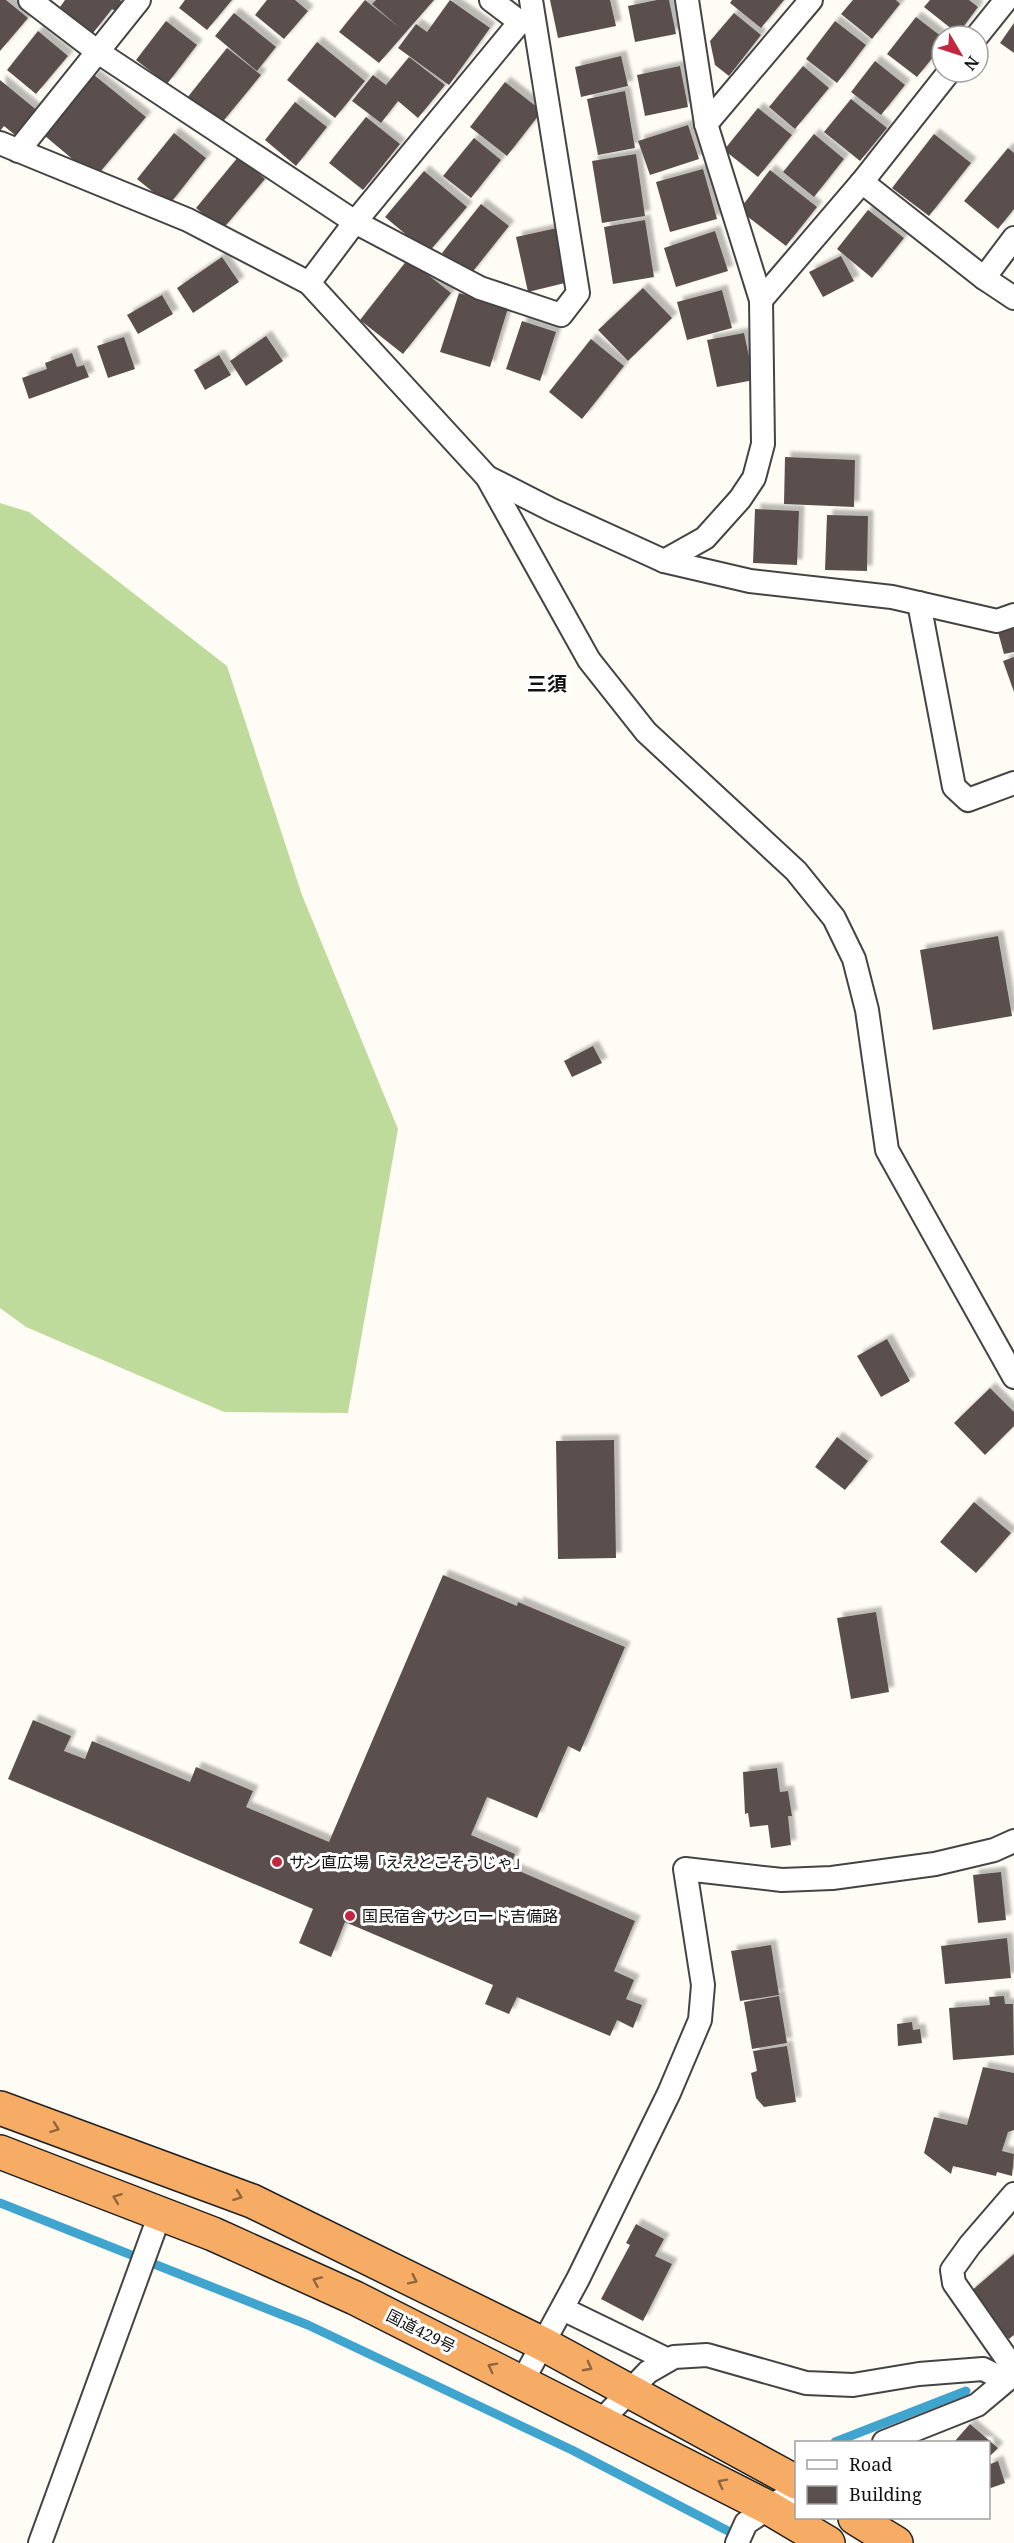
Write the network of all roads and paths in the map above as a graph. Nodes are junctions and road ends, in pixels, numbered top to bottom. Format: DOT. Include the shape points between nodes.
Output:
graph roads {
  1 [pos="30,0"];
  2 [pos="139,0"];
  3 [pos="491,0"];
  4 [pos="687,0"];
  5 [pos="811,0"];
  6 [pos="1006,0"];
  7 [pos="529,14"];
  8 [pos="987,24"];
  9 [pos="98,52"];
  10 [pos="940,84"];
  11 [pos="706,124"];
  12 [pos="9,147"];
  13 [pos="862,182"];
  14 [pos="355,222"];
  15 [pos="1014,238"];
  16 [pos="984,278"];
  17 [pos="309,283"];
  18 [pos="1014,298"];
  19 [pos="761,300"];
  20 [pos="487,477"];
  21 [pos="664,561"];
  22 [pos="919,603"];
  23 [pos="1014,615"];
  24 [pos="1014,783"];
  25 [pos="1014,1377"];
  26 [pos="1014,1841"];
  27 [pos="0,2108"];
  28 [pos="0,2152"];
  29 [pos="1014,2194"];
  30 [pos="159,2214"];
  31 [pos="563,2309"];
  32 [pos="543,2344"];
  33 [pos="668,2360"];
  34 [pos="1011,2375"];
  35 [pos="522,2382"];
  36 [pos="631,2390"];
  37 [pos="600,2422"];
  38 [pos="887,2441"];
  39 [pos="795,2481"];
  40 [pos="795,2491"];
  41 [pos="769,2508"];
  42 [pos="858,2519"];
  43 [pos="40,2543"];
  44 [pos="737,2543"];
  45 [pos="828,2543"];
  46 [pos="896,2543"];
  1 -- 9 [label="street"];
  2 -- 9 [label="street"];
  3 -- 7 [label="street"];
  4 -- 11 [label="street"];
  5 -- 11 [label="street"];
  6 -- 8 [label="street"];
  7 -- 14 [label="street"];
  7 -- 14 [label="street" via="578,293 561,315 480,288"];
  9 -- 12 [label="street"];
  9 -- 14 [label="street"];
  10 -- 13 [label="street"];
  11 -- 19 [label="street"];
  12 -- 17 [label="street" via="188,219"];
  13 -- 16 [label="street"];
  13 -- 19 [label="street"];
  14 -- 17 [label="street"];
  15 -- 16 [label="street"];
  16 -- 18 [label="street"];
  17 -- 20 [label="street"];
  19 -- 21 [label="street" via="763,444 754,478 705,538"];
  20 -- 21 [label="street"];
  20 -- 25 [label="street" via="596,669 646,732 796,871 834,918 854,959 867,1010 886,1150"];
  21 -- 22 [label="street" via="750,581"];
  22 -- 23 [label="street" via="996,621"];
  22 -- 24 [label="street" via="954,787 968,800"];
  26 -- 31 [label="street" via="994,1850 935,1864 832,1878 782,1880 685,1869 703,1985 700,2020 669,2093"];
  27 -- 32 [label="highway, one-way" via="252,2201"];
  30 -- 28 [label="highway, 国道429号, one-way"];
  29 -- 34 [label="street" via="952,2270 954,2283"];
  35 -- 30 [label="highway, 国道429号, one-way" via="355,2298"];
  30 -- 43 [label="street"];
  31 -- 32 [label="street"];
  31 -- 33 [label="street"];
  32 -- 35 [label="street"];
  32 -- 36 [label="highway, one-way"];
  33 -- 34 [label="street" via="707,2355 806,2383 854,2385 983,2369"];
  33 -- 36 [label="street" via="648,2372"];
  34 -- 38 [label="street" via="977,2405"];
  35 -- 37 [label="highway, 国道429号"];
  36 -- 37 [label="street"];
  36 -- 39 [label="highway"];
  41 -- 37 [label="highway, 国道429号, one-way"];
  40 -- 41 [label="street"];
  41 -- 44 [label="street" via="746,2523"];
  41 -- 45 [label="highway, 国道429号"];
  42 -- 46 [label="highway"];
}
